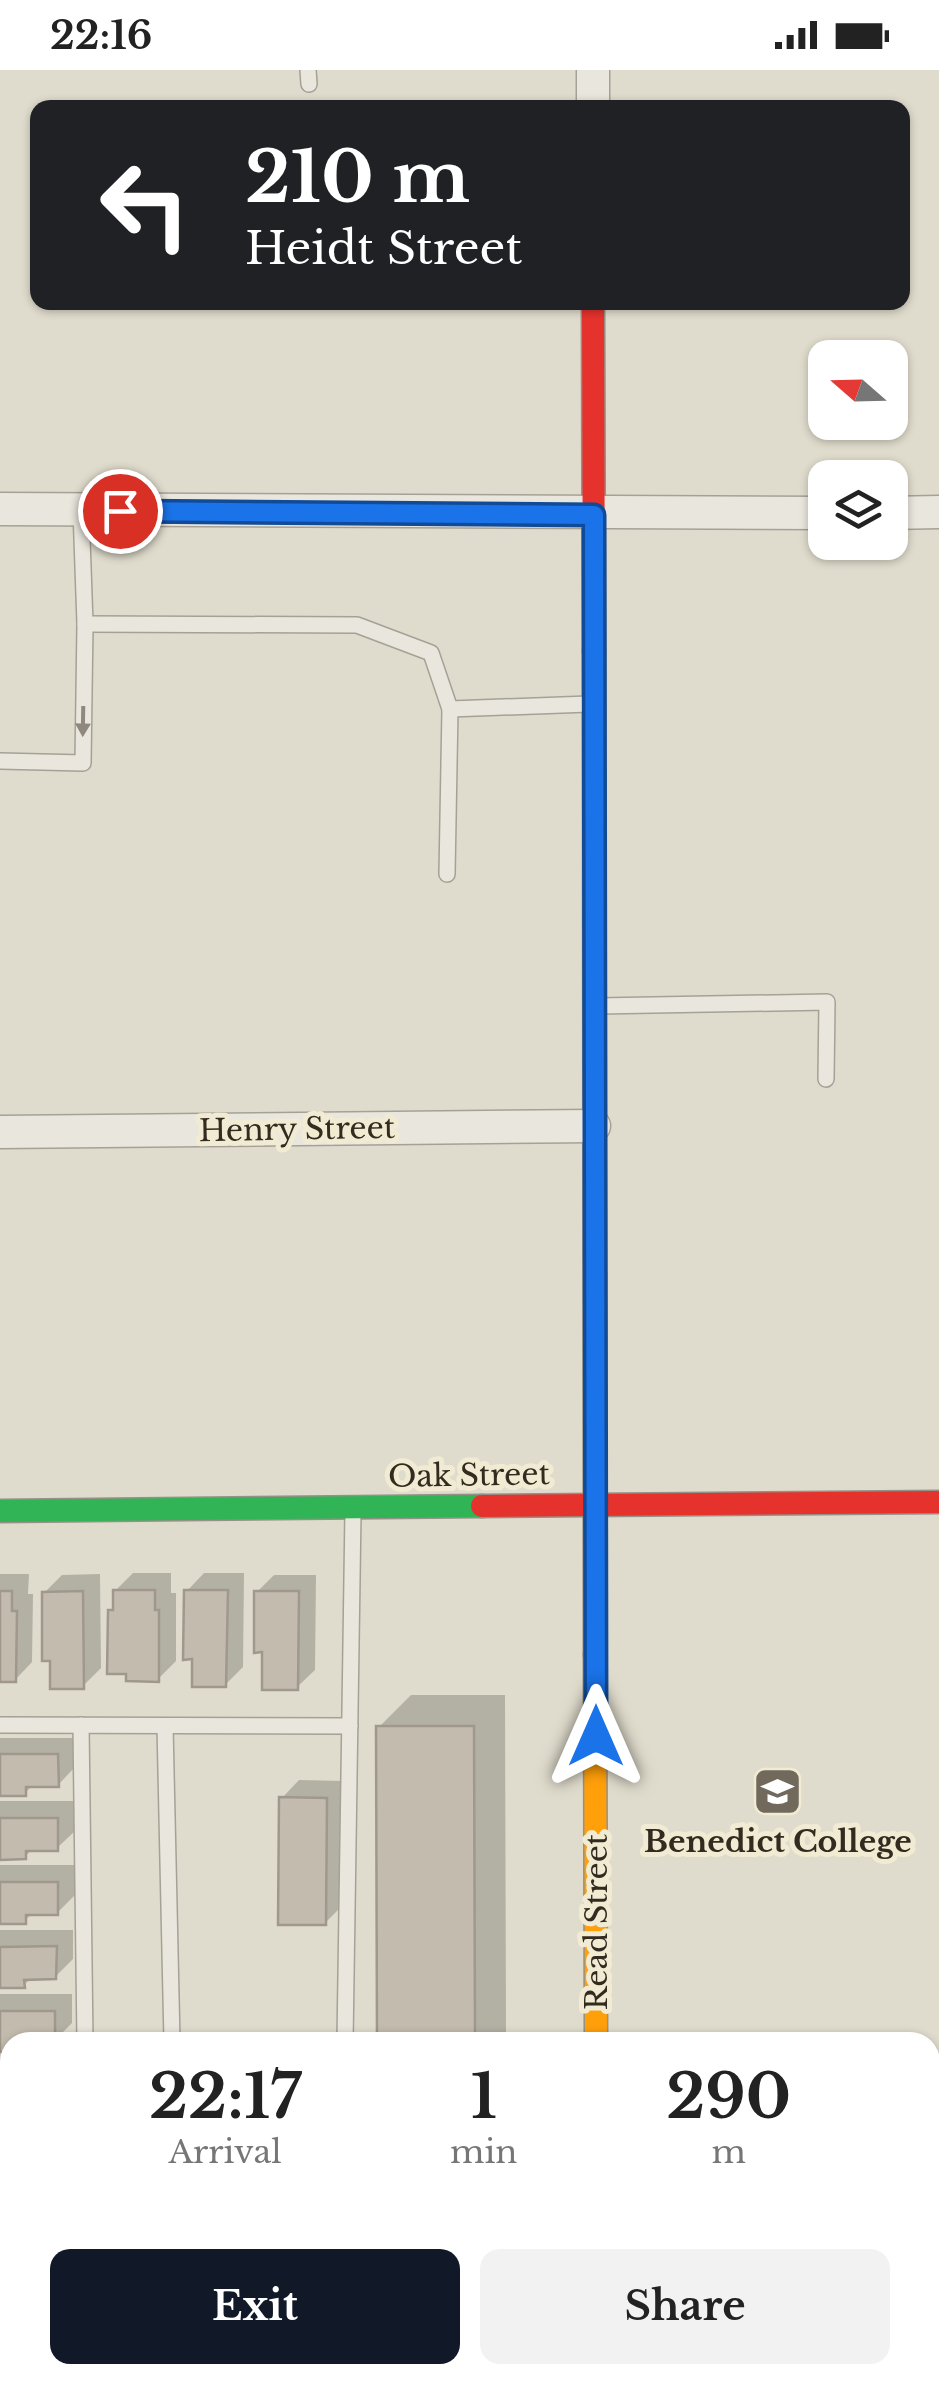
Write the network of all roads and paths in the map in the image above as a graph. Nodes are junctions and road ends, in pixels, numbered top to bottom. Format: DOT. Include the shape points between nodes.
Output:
graph roads {
  1 [pos="592,70"];
  2 [pos="592,100"];
  3 [pos="593,310"];
  4 [pos="0,510"];
  5 [pos="81,510"];
  6 [pos="908,512"];
  7 [pos="939,512"];
  8 [pos="808,513"];
  9 [pos="594,515"];
  10 [pos="85,624"];
  11 [pos="593,704"];
  12 [pos="450,708"];
  13 [pos="0,760"];
  14 [pos="447,874"];
  15 [pos="594,1006"];
  16 [pos="826,1079"];
  17 [pos="594,1126"];
  18 [pos="0,1132"];
  19 [pos="939,1502"];
  20 [pos="595,1503"];
  21 [pos="353,1506"];
  22 [pos="0,1511"];
  23 [pos="0,1725"];
  24 [pos="81,1725"];
  25 [pos="165,1726"];
  26 [pos="350,1726"];
  27 [pos="85,2032"];
  28 [pos="172,2032"];
  29 [pos="345,2032"];
  30 [pos="596,2032"];
  1 -- 2 [label="street"];
  3 -- 9 [label="street, Read Street"];
  4 -- 5 [label="street"];
  5 -- 9 [label="street"];
  5 -- 10 [label="lane"];
  6 -- 7 [label="street"];
  8 -- 9 [label="street"];
  9 -- 11 [label="street, Read Street"];
  10 -- 12 [label="lane" via="357,625 431,653"];
  10 -- 13 [label="lane, one-way" via="82,763"];
  11 -- 12 [label="lane"];
  11 -- 15 [label="street, Read Street"];
  12 -- 14 [label="lane"];
  15 -- 16 [label="lane" via="827,1002"];
  15 -- 17 [label="street, Read Street"];
  17 -- 18 [label="street, Henry Street"];
  17 -- 20 [label="street, Read Street"];
  19 -- 20 [label="street, Oak Street"];
  20 -- 21 [label="street, Oak Street"];
  20 -- 30 [label="street, Read Street"];
  21 -- 22 [label="street, Oak Street"];
  21 -- 26 [label="lane"];
  23 -- 24 [label="lane"];
  24 -- 25 [label="lane"];
  24 -- 27 [label="lane"];
  25 -- 26 [label="lane"];
  25 -- 28 [label="lane"];
  26 -- 29 [label="lane"];
}
